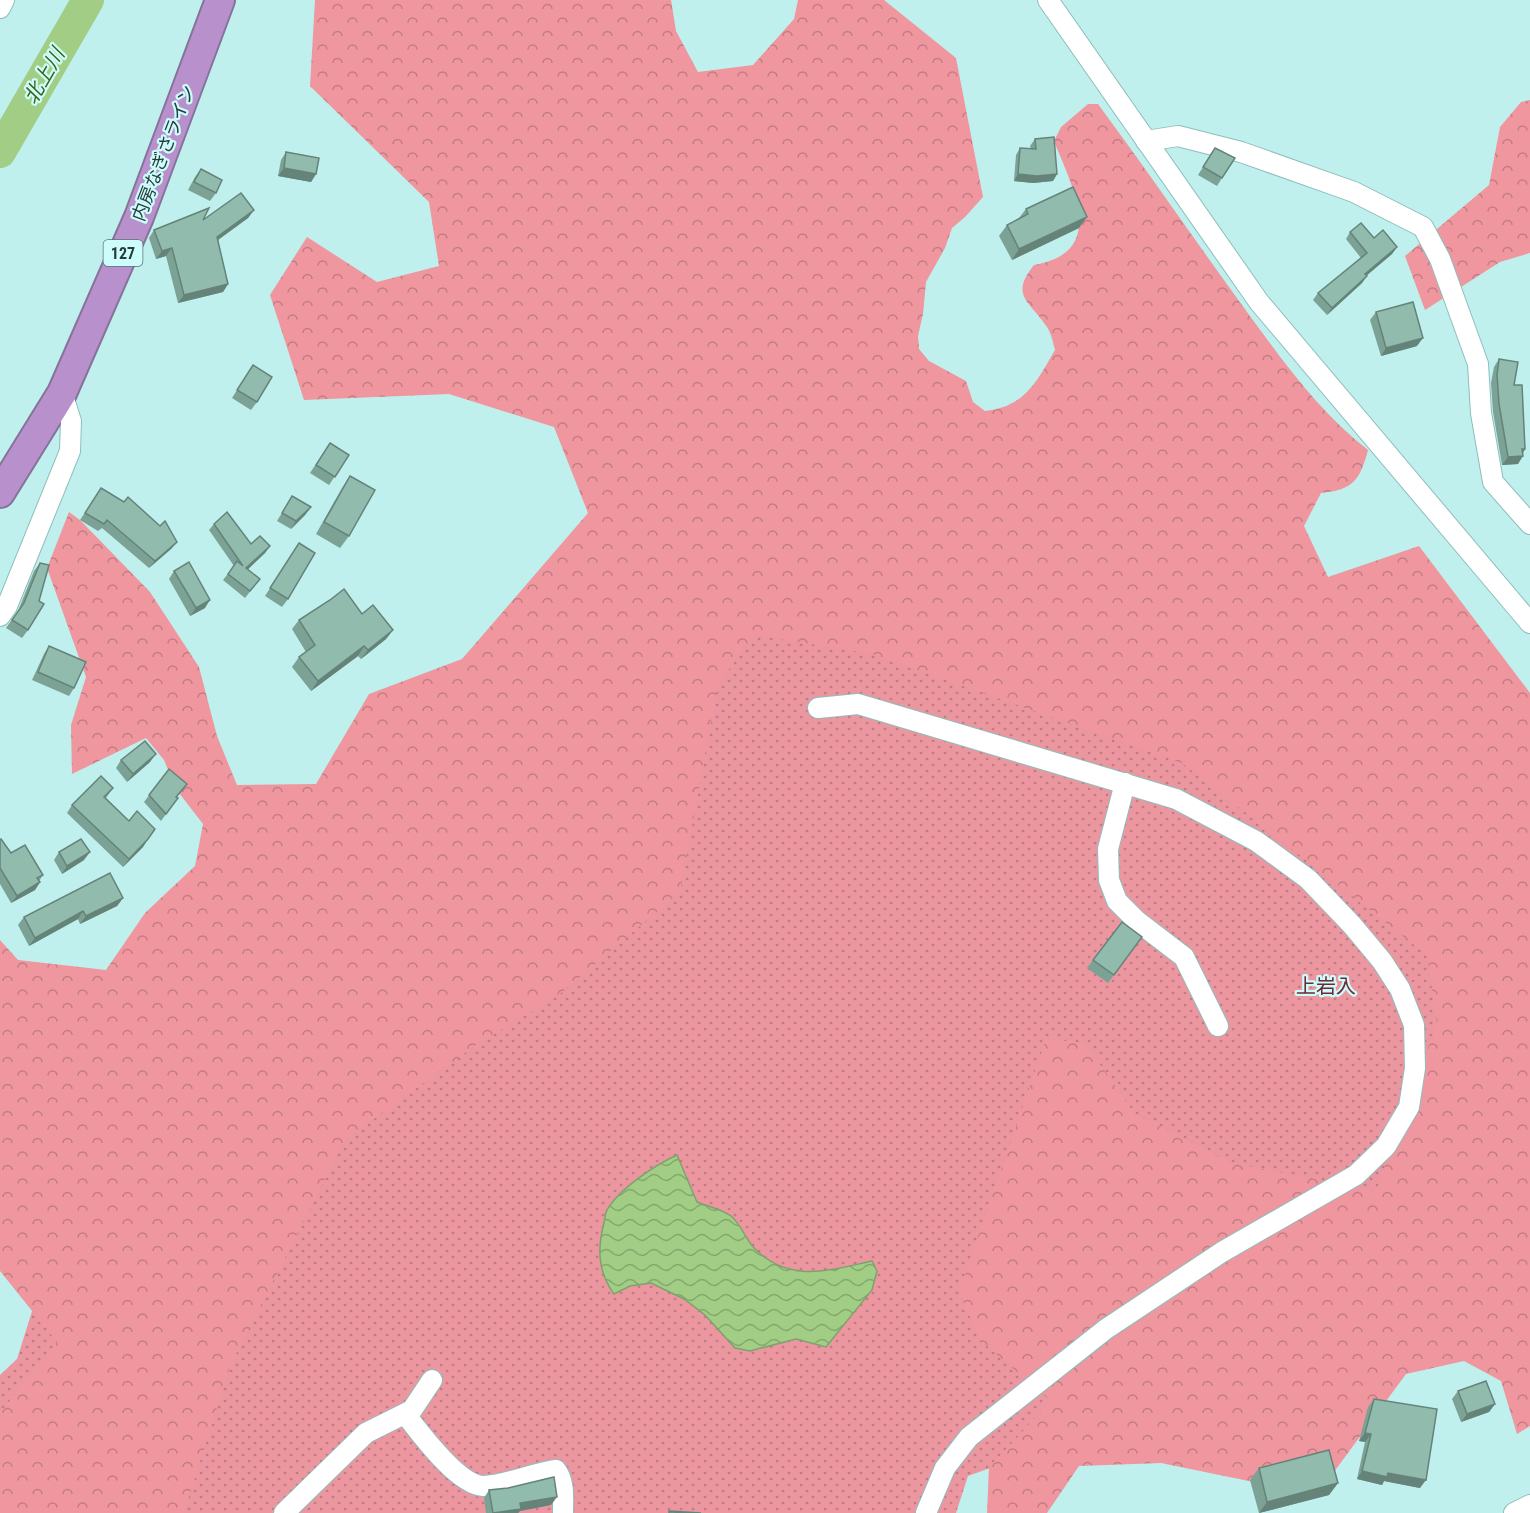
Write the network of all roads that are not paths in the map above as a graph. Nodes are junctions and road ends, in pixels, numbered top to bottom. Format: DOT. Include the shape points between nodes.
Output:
graph roads {
  1 [pos="4,0"];
  2 [pos="220,0"];
  3 [pos="1048,0"];
  4 [pos="0,8"];
  5 [pos="1146,141"];
  6 [pos="62,393"];
  7 [pos="0,493"];
  8 [pos="1530,524"];
  9 [pos="0,616"];
  10 [pos="1530,623"];
  11 [pos="818,708"];
  12 [pos="1125,783"];
  13 [pos="1218,1026"];
  14 [pos="432,1380"];
  15 [pos="406,1415"];
  16 [pos="1530,1505"];
  17 [pos="284,1513"];
  18 [pos="563,1513"];
  19 [pos="926,1513"];
  20 [pos="1514,1513"];
  1 -- 4 [label="street"];
  2 -- 6 [label="highway, 内房なぎさライン / 127" via="139,217"];
  3 -- 5 [label="street"];
  5 -- 8 [label="street" via="1178,136 1241,152 1354,192 1423,227 1440,259 1478,364 1481,413 1493,482"];
  5 -- 10 [label="street" via="1259,302"];
  6 -- 7 [label="highway, 内房なぎさライン / 127"];
  6 -- 9 [label="street" via="71,421 70,451"];
  11 -- 12 [label="street" via="858,704"];
  12 -- 13 [label="street" via="1108,849 1109,880 1117,901 1184,957"];
  12 -- 19 [label="street" via="1176,799 1257,841 1308,879 1352,925 1400,989 1414,1024 1415,1068 1409,1107 1386,1146 1356,1175 1222,1252 1106,1329 969,1437 945,1468"];
  14 -- 15 [label="street"];
  15 -- 17 [label="street" via="366,1433"];
  15 -- 18 [label="street" via="435,1452 475,1484 492,1485 556,1470 563,1487"];
  16 -- 20 [label="street"];
}
